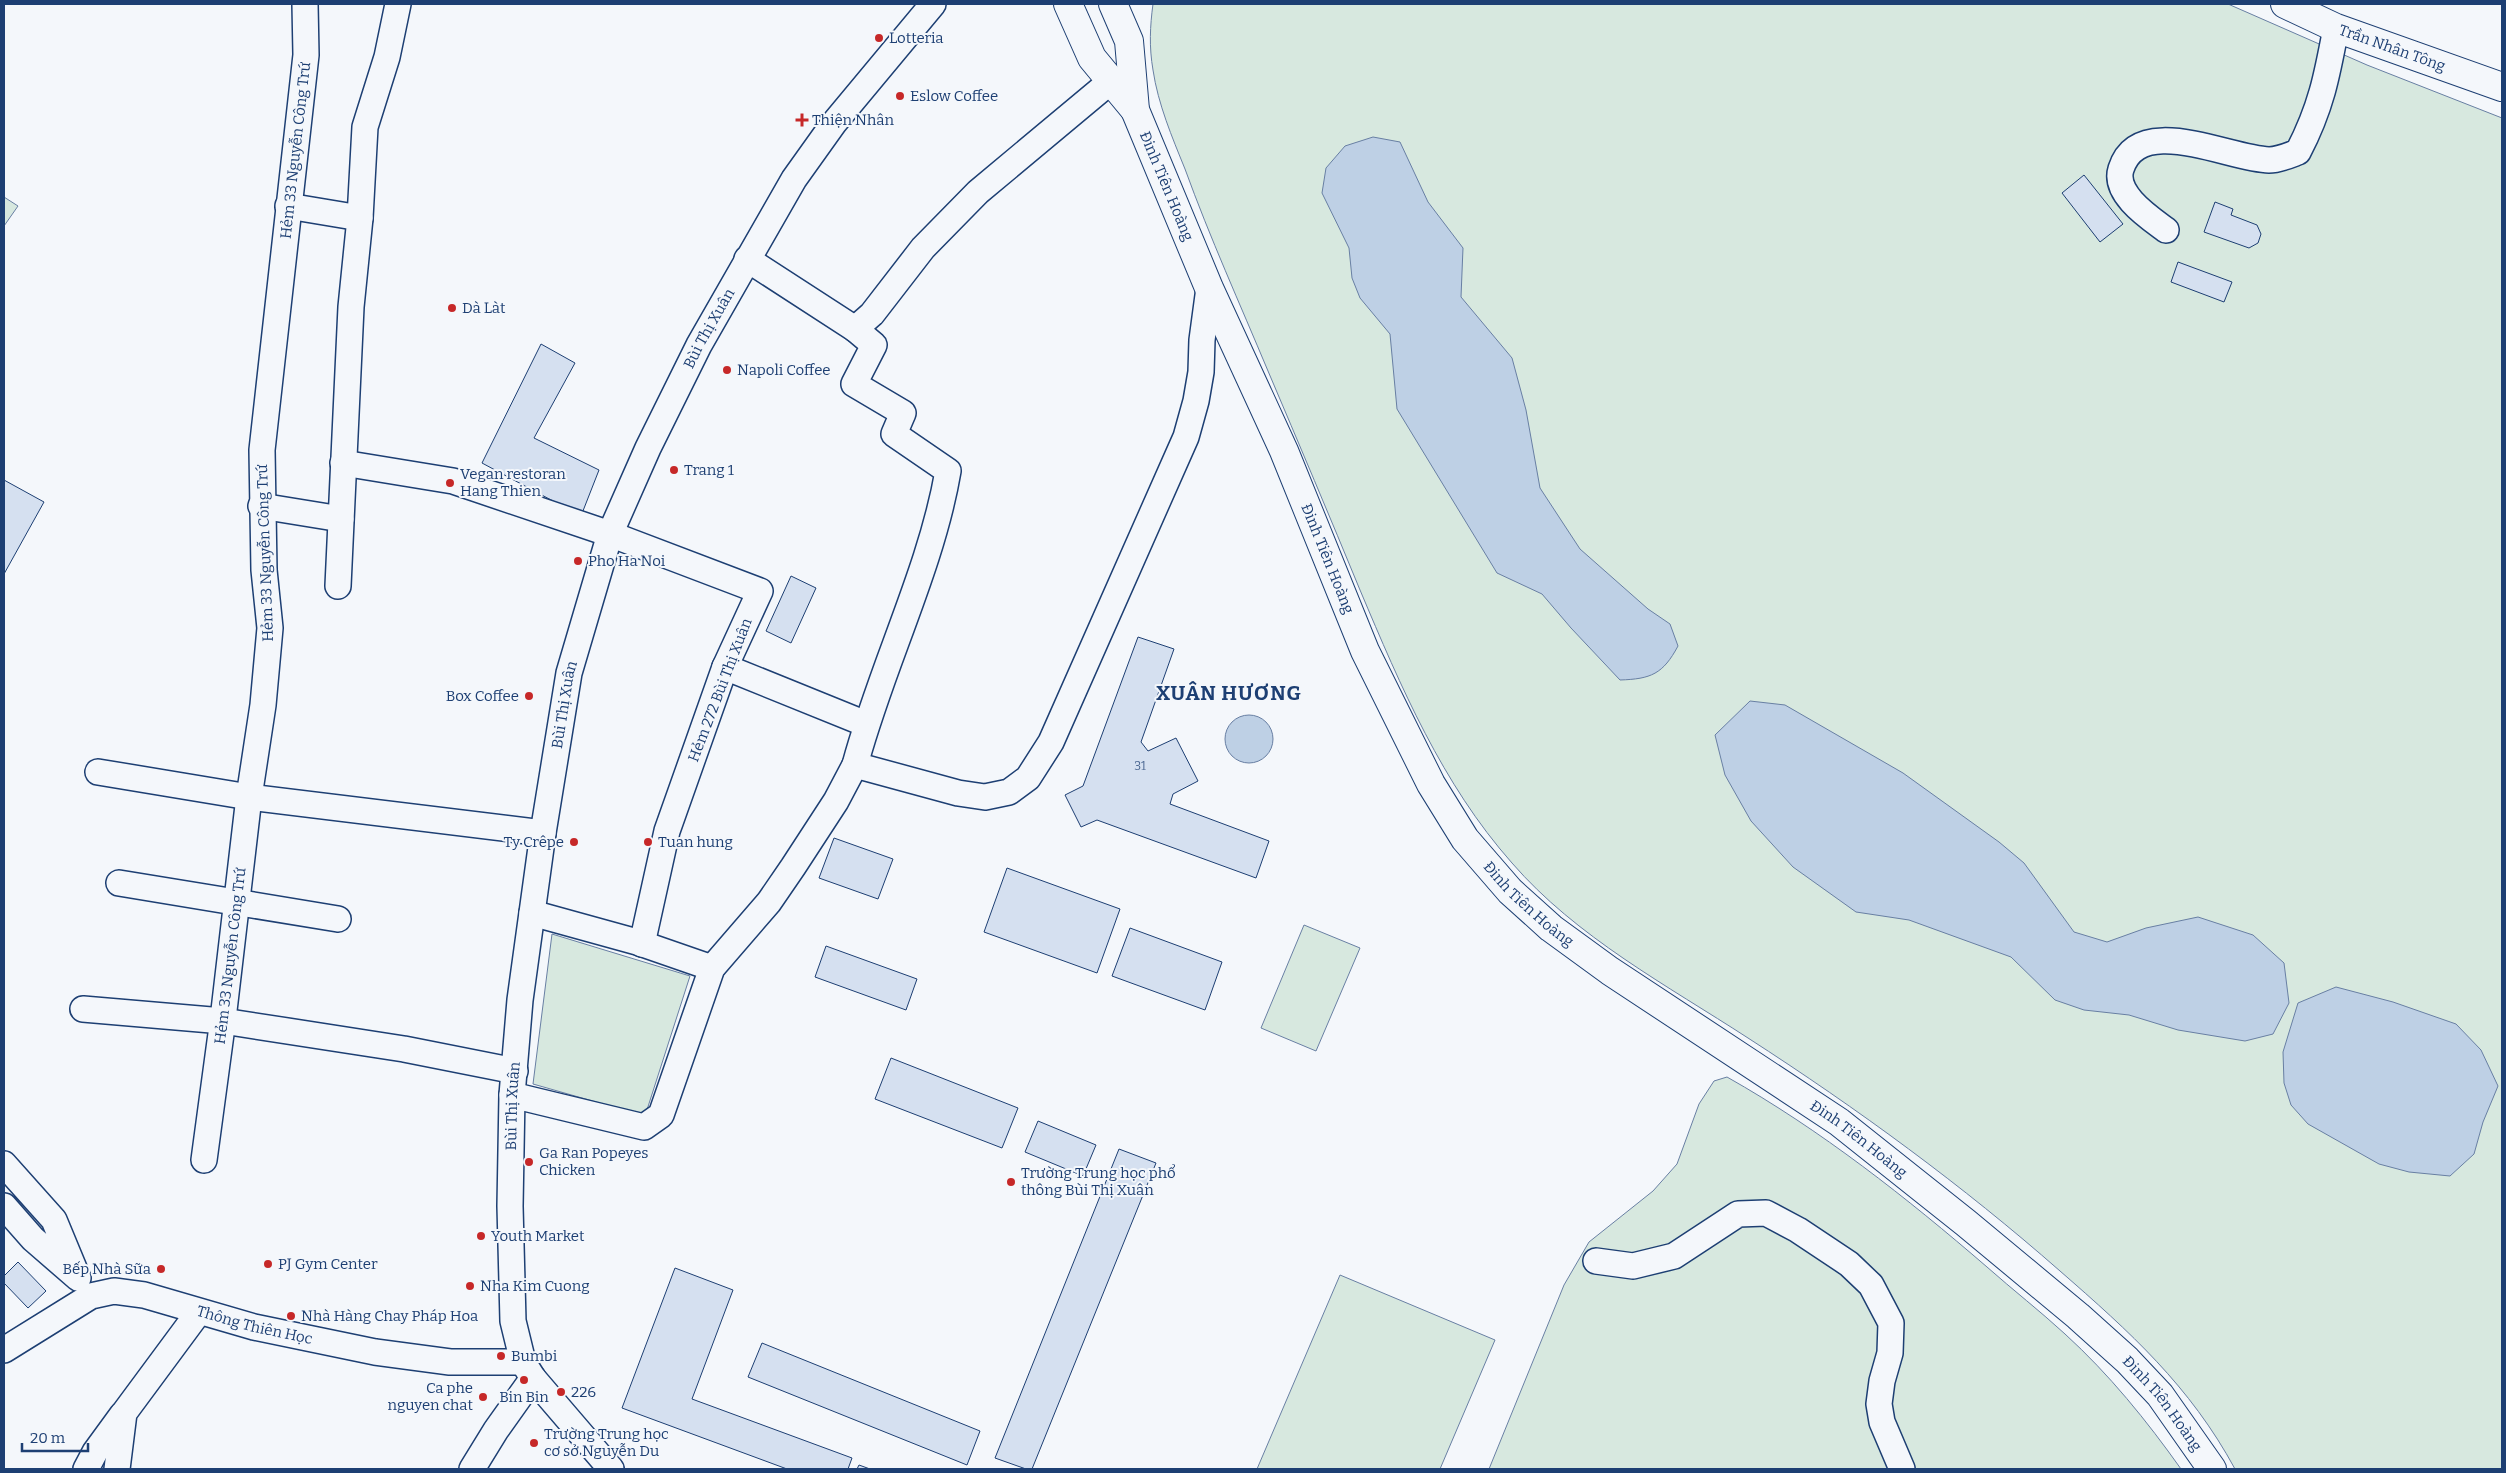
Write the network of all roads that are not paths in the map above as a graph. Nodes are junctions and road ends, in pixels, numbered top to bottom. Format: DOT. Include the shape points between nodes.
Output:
graph roads {
  1 [pos="305,4"];
  2 [pos="398,4"];
  3 [pos="933,4"];
  4 [pos="1068,4"];
  5 [pos="1113,4"];
  6 [pos="2285,4"];
  7 [pos="2336,28"];
  8 [pos="2499,79"];
  9 [pos="1111,82"];
  10 [pos="1135,110"];
  11 [pos="288,206"];
  12 [pos="360,218"];
  13 [pos="2166,230"];
  14 [pos="747,259"];
  15 [pos="1209,288"];
  16 [pos="855,329"];
  17 [pos="343,463"];
  18 [pos="261,506"];
  19 [pos="341,519"];
  20 [pos="610,534"];
  21 [pos="338,586"];
  22 [pos="725,667"];
  23 [pos="866,724"];
  24 [pos="855,765"];
  25 [pos="98,772"];
  26 [pos="249,797"];
  27 [pos="544,833"];
  28 [pos="119,883"];
  29 [pos="237,901"];
  30 [pos="532,913"];
  31 [pos="338,919"];
  32 [pos="642,944"];
  33 [pos="712,968"];
  34 [pos="83,1009"];
  35 [pos="223,1021"];
  36 [pos="515,1070"];
  37 [pos="512,1095"];
  38 [pos="204,1160"];
  39 [pos="4,1164"];
  40 [pos="4,1206"];
  41 [pos="1596,1261"];
  42 [pos="84,1287"];
  43 [pos="198,1313"];
  44 [pos="4,1350"];
  45 [pos="528,1370"];
  46 [pos="124,1413"];
  47 [pos="86,1469"];
  48 [pos="117,1469"];
  49 [pos="472,1469"];
  50 [pos="611,1469"];
  51 [pos="1902,1469"];
  52 [pos="2212,1469"];
  1 -- 11 [label="street, Hẻm 33 Nguyễn Công Trứ" via="306,55"];
  2 -- 12 [label="street" via="387,57 365,127"];
  3 -- 14 [label="street, Bùi Thị Xuân" via="834,124 794,179"];
  4 -- 9 [label="main road, Đinh Tiên Hoàng" via="1092,58"];
  5 -- 10 [label="main road, Đinh Tiên Hoàng" via="1129,41"];
  6 -- 7 [label="main road, Trần Nhân Tông"];
  7 -- 8 [label="main road, Trần Nhân Tông"];
  7 -- 13 [label="street" via="2324,94 2298,152 2272,160 2255,159 2203,145 2150,141 2137,146 2126,156 2120,172 2124,191 2137,208"];
  9 -- 10 [label="main road, Đinh Tiên Hoàng"];
  9 -- 16 [label="street" via="978,192 923,248 872,314"];
  10 -- 15 [label="main road, Đinh Tiên Hoàng"];
  11 -- 12 [label="street"];
  11 -- 18 [label="street, Hẻm 33 Nguyễn Công Trứ" via="262,450"];
  12 -- 17 [label="street" via="351,307"];
  14 -- 16 [label="street"];
  14 -- 20 [label="street, Bùi Thị Xuân" via="682,379"];
  15 -- 24 [label="street" via="1198,392 1186,437 1051,742 1028,778 1009,792 984,798 958,794"];
  15 -- 52 [label="main road, Đinh Tiên Hoàng" via="1284,451 1365,651 1431,784 1472,846 1510,891 1551,928 1610,971 1839,1122 1966,1223 2127,1360 2160,1395"];
  16 -- 23 [label="street" via="874,345 854,384 903,413 894,434 948,471 941,512"];
  17 -- 19 [label="street"];
  17 -- 20 [label="street" via="453,481"];
  18 -- 19 [label="street"];
  18 -- 26 [label="street, Hẻm 33 Nguyễn Công Trứ" via="270,628 263,705"];
  19 -- 21 [label="street"];
  20 -- 22 [label="street, Hẻm 272 Bùi Thị Xuân" via="760,591"];
  20 -- 27 [label="street, Bùi Thị Xuân" via="569,673"];
  22 -- 23 [label="street"];
  22 -- 32 [label="street, Hẻm 272 Bùi Thị Xuân" via="667,830"];
  23 -- 24 [label="street"];
  24 -- 33 [label="street" via="836,801 769,902"];
  25 -- 26 [label="street"];
  26 -- 27 [label="street"];
  26 -- 29 [label="street, Hẻm 33 Nguyễn Công Trứ"];
  27 -- 30 [label="street, Bùi Thị Xuân"];
  28 -- 29 [label="street"];
  29 -- 31 [label="street"];
  29 -- 35 [label="street, Hẻm 33 Nguyễn Công Trứ"];
  30 -- 32 [label="street"];
  30 -- 36 [label="street, Bùi Thị Xuân" via="520,1000"];
  32 -- 33 [label="street"];
  33 -- 37 [label="street" via="661,1115 644,1127"];
  34 -- 35 [label="street"];
  35 -- 36 [label="street"];
  35 -- 38 [label="street, Hẻm 33 Nguyễn Công Trứ"];
  36 -- 37 [label="street, Bùi Thị Xuân"];
  37 -- 45 [label="street, Bùi Thị Xuân" via="513,1321"];
  39 -- 42 [label="street" via="54,1220"];
  40 -- 42 [label="street" via="33,1239"];
  41 -- 51 [label="street" via="1633,1266 1674,1256 1738,1214 1766,1213 1849,1264 1871,1285 1891,1324 1890,1354 1879,1404 1882,1422"];
  42 -- 43 [label="street, Thông Thiên Học" via="144,1295"];
  42 -- 44 [label="street, Thông Thiên Học"];
  43 -- 45 [label="street, Thông Thiên Học" via="376,1352"];
  43 -- 46 [label="street"];
  45 -- 49 [label="street"];
  45 -- 50 [label="street, Bùi Thị Xuân"];
  46 -- 47 [label="street" via="94,1452"];
  46 -- 48 [label="street"];
}
